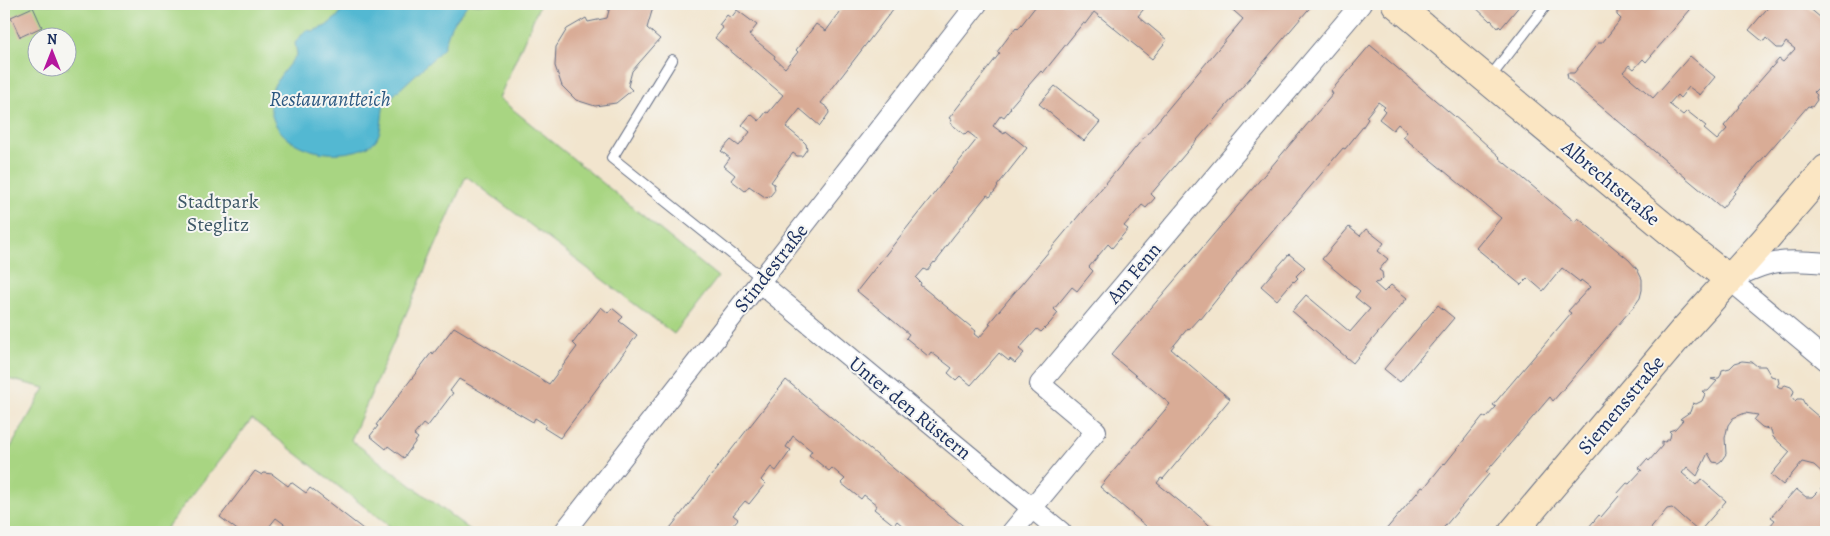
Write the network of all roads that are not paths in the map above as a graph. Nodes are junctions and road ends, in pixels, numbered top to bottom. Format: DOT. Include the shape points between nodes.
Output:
graph roads {
  1 [pos="977,4"];
  2 [pos="1361,4"];
  3 [pos="1396,4"];
  4 [pos="1547,4"];
  5 [pos="672,60"];
  6 [pos="1487,80"];
  7 [pos="1826,169"];
  8 [pos="1826,263"];
  9 [pos="761,280"];
  10 [pos="1730,280"];
  11 [pos="1826,360"];
  12 [pos="1032,508"];
  13 [pos="564,532"];
  14 [pos="1012,532"];
  15 [pos="1061,532"];
  16 [pos="1513,532"];
  1 -- 9 [label="street, Stindestraße"];
  2 -- 12 [label="street, Am Fenn" via="1040,384 1096,431"];
  3 -- 6 [label="main road, Albrechtstraße"];
  4 -- 6 [label="lane"];
  5 -- 9 [label="lane" via="612,158"];
  6 -- 10 [label="main road, Albrechtstraße"];
  7 -- 10 [label="main road, Siemensstraße"];
  8 -- 10 [label="street" via="1779,261"];
  9 -- 12 [label="street, Unter den Rüstern"];
  9 -- 13 [label="street, Stindestraße"];
  10 -- 11 [label="street, Albrechtstraße"];
  10 -- 16 [label="main road, Siemensstraße"];
  12 -- 14 [label="street, Am Fenn"];
  12 -- 15 [label="street, Unter den Rüstern"];
}
